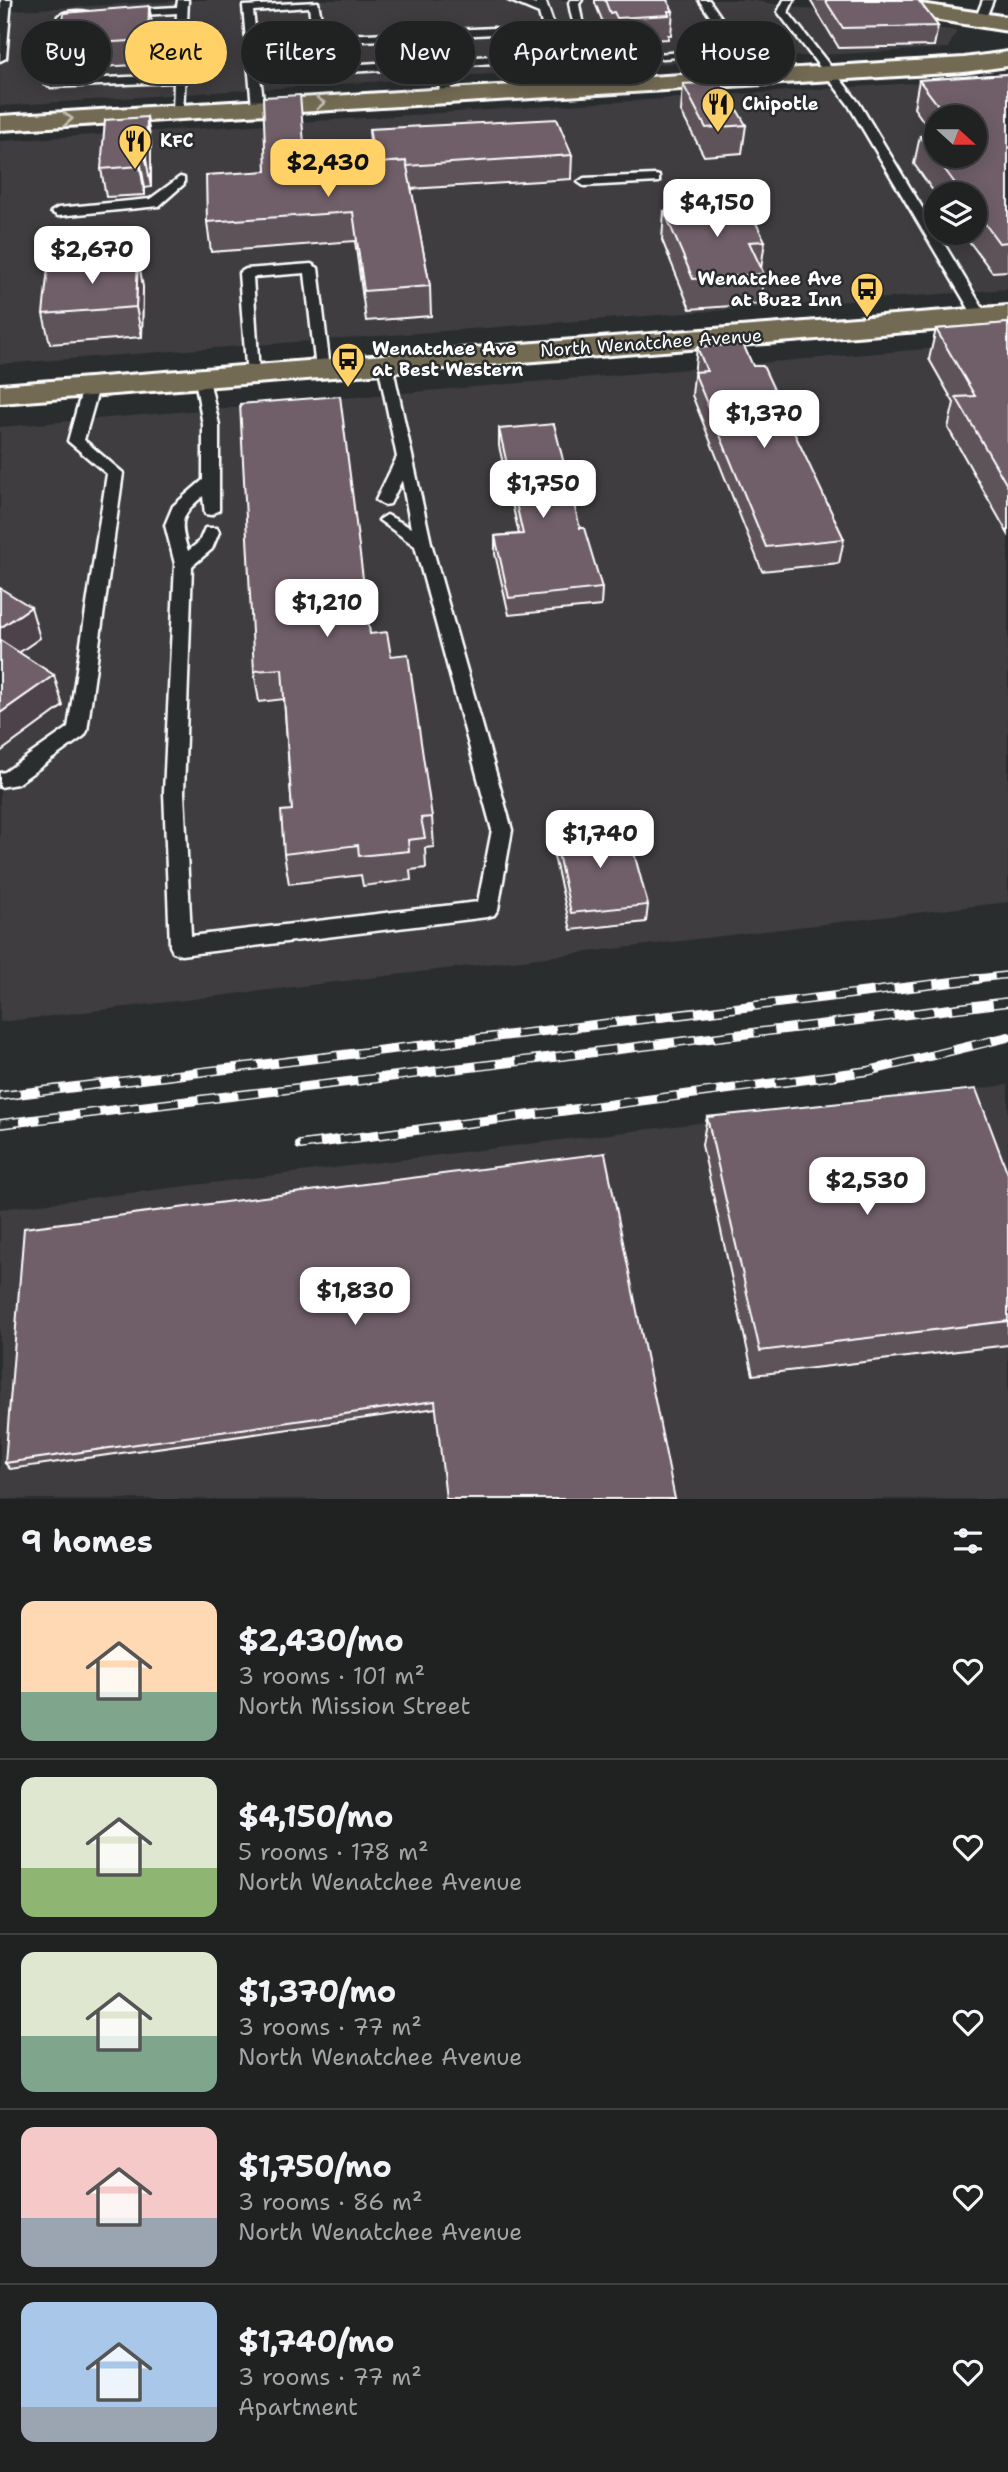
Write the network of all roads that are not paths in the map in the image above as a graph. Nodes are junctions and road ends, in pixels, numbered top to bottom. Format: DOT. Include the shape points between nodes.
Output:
graph roads {
  1 [pos="6,0"];
  2 [pos="513,0"];
  3 [pos="577,0"];
  4 [pos="703,0"];
  5 [pos="789,0"];
  6 [pos="852,0"];
  7 [pos="314,2"];
  8 [pos="182,5"];
  9 [pos="542,5"];
  10 [pos="984,10"];
  11 [pos="103,14"];
  12 [pos="116,14"];
  13 [pos="248,21"];
  14 [pos="316,21"];
  15 [pos="718,21"];
  16 [pos="1008,24"];
  17 [pos="2,25"];
  18 [pos="489,31"];
  19 [pos="361,38"];
  20 [pos="676,54"];
  21 [pos="0,58"];
  22 [pos="1008,59"];
  23 [pos="872,70"];
  24 [pos="832,72"];
  25 [pos="795,74"];
  26 [pos="125,81"];
  27 [pos="676,82"];
  28 [pos="180,84"];
  29 [pos="255,84"];
  30 [pos="444,84"];
  31 [pos="447,96"];
  32 [pos="258,107"];
  33 [pos="179,112"];
  34 [pos="0,123"];
  35 [pos="655,178"];
  36 [pos="180,181"];
  37 [pos="584,182"];
  38 [pos="58,212"];
  39 [pos="995,316"];
  40 [pos="385,364"];
  41 [pos="323,369"];
  42 [pos="252,375"];
  43 [pos="202,379"];
  44 [pos="91,387"];
  45 [pos="0,394"];
  46 [pos="405,457"];
  47 [pos="209,483"];
  48 [pos="384,500"];
  49 [pos="211,510"];
  50 [pos="387,520"];
  51 [pos="211,531"];
  52 [pos="423,543"];
  53 [pos="184,564"];
  54 [pos="0,780"];
  1 -- 17 [label="lane"];
  2 -- 9 [label="lane"];
  3 -- 20 [label="lane" via="576,20 589,46 607,56"];
  4 -- 15 [label="lane"];
  5 -- 24 [label="lane" via="783,12"];
  6 -- 10 [label="main road"];
  7 -- 13 [label="lane" via="247,8"];
  7 -- 14 [label="lane"];
  8 -- 12 [label="lane"];
  10 -- 16 [label="main road"];
  10 -- 23 [label="main road" via="966,49 956,55"];
  11 -- 26 [label="lane" via="63,16 51,85"];
  17 -- 21 [label="lane"];
  18 -- 19 [label="lane"];
  22 -- 23 [label="main road"];
  23 -- 24 [label="main road"];
  24 -- 25 [label="main road"];
  24 -- 39 [label="lane"];
  27 -- 31 [label="main road"];
  28 -- 33 [label="lane"];
  29 -- 32 [label="lane"];
  30 -- 31 [label="lane"];
  32 -- 31 [label="main road, one-way"];
  32 -- 33 [label="main road"];
  34 -- 33 [label="main road, one-way"];
  35 -- 37 [label="lane"];
  36 -- 38 [label="lane" via="154,204"];
  39 -- 40 [label="main road, North Wenatchee Avenue"];
  40 -- 41 [label="main road, North Wenatchee Avenue"];
  40 -- 46 [label="lane"];
  41 -- 42 [label="main road, North Wenatchee Avenue"];
  41 -- 42 [label="lane" via="312,268 246,272"];
  42 -- 43 [label="main road, North Wenatchee Avenue"];
  43 -- 44 [label="main road, North Wenatchee Avenue"];
  43 -- 47 [label="lane" via="211,425"];
  44 -- 45 [label="main road, North Wenatchee Avenue"];
  44 -- 54 [label="lane" via="76,441 116,474 76,731 10,779"];
  46 -- 48 [label="lane"];
  46 -- 52 [label="lane"];
  47 -- 49 [label="lane"];
  47 -- 53 [label="lane" via="178,508 172,531"];
  50 -- 52 [label="lane"];
  51 -- 53 [label="lane" via="206,545"];
  52 -- 53 [label="lane" via="502,830 487,909 181,946 174,792"];
}
